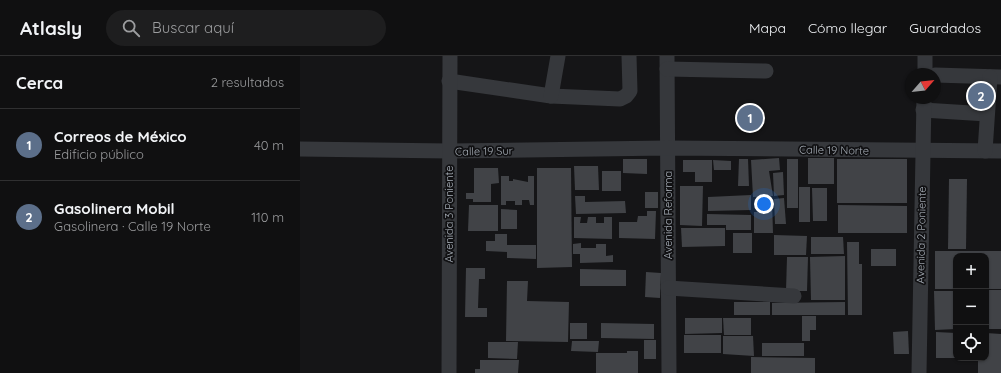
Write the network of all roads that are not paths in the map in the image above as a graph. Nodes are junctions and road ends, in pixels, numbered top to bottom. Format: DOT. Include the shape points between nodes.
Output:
graph roads {
  1 [pos="450,56"];
  2 [pos="558,56"];
  3 [pos="629,56"];
  4 [pos="925,56"];
  5 [pos="668,62"];
  6 [pos="925,68"];
  7 [pos="766,71"];
  8 [pos="941,75"];
  9 [pos="995,77"];
  10 [pos="449,81"];
  11 [pos="551,96"];
  12 [pos="924,104"];
  13 [pos="987,114"];
  14 [pos="667,148"];
  15 [pos="300,149"];
  16 [pos="985,151"];
  17 [pos="1001,151"];
  18 [pos="449,152"];
  19 [pos="922,152"];
  20 [pos="668,288"];
  21 [pos="794,296"];
  22 [pos="449,373"];
  23 [pos="669,373"];
  24 [pos="919,373"];
  1 -- 10 [label="street, Avenida 3 Poniente"];
  2 -- 11 [label="street"];
  3 -- 11 [label="street" via="630,91 626,96 620,99"];
  4 -- 6 [label="street"];
  5 -- 7 [label="street"];
  5 -- 14 [label="street, Avenida Reforma"];
  8 -- 9 [label="street"];
  9 -- 13 [label="street"];
  10 -- 11 [label="street"];
  10 -- 18 [label="street, Avenida 3 Poniente"];
  12 -- 13 [label="street"];
  12 -- 19 [label="street, Avenida 2 Poniente"];
  13 -- 16 [label="street"];
  14 -- 18 [label="street, Calle 19 Sur"];
  14 -- 19 [label="street, Calle 19 Norte"];
  14 -- 20 [label="street, Avenida Reforma"];
  15 -- 18 [label="street, Calle 19 Sur"];
  16 -- 17 [label="street, Calle 19 Norte"];
  16 -- 19 [label="street, Calle 19 Norte"];
  18 -- 22 [label="street, Avenida 3 Poniente"];
  19 -- 24 [label="street, Avenida 2 Poniente"];
  20 -- 21 [label="street"];
  20 -- 23 [label="street, Avenida Reforma"];
}
